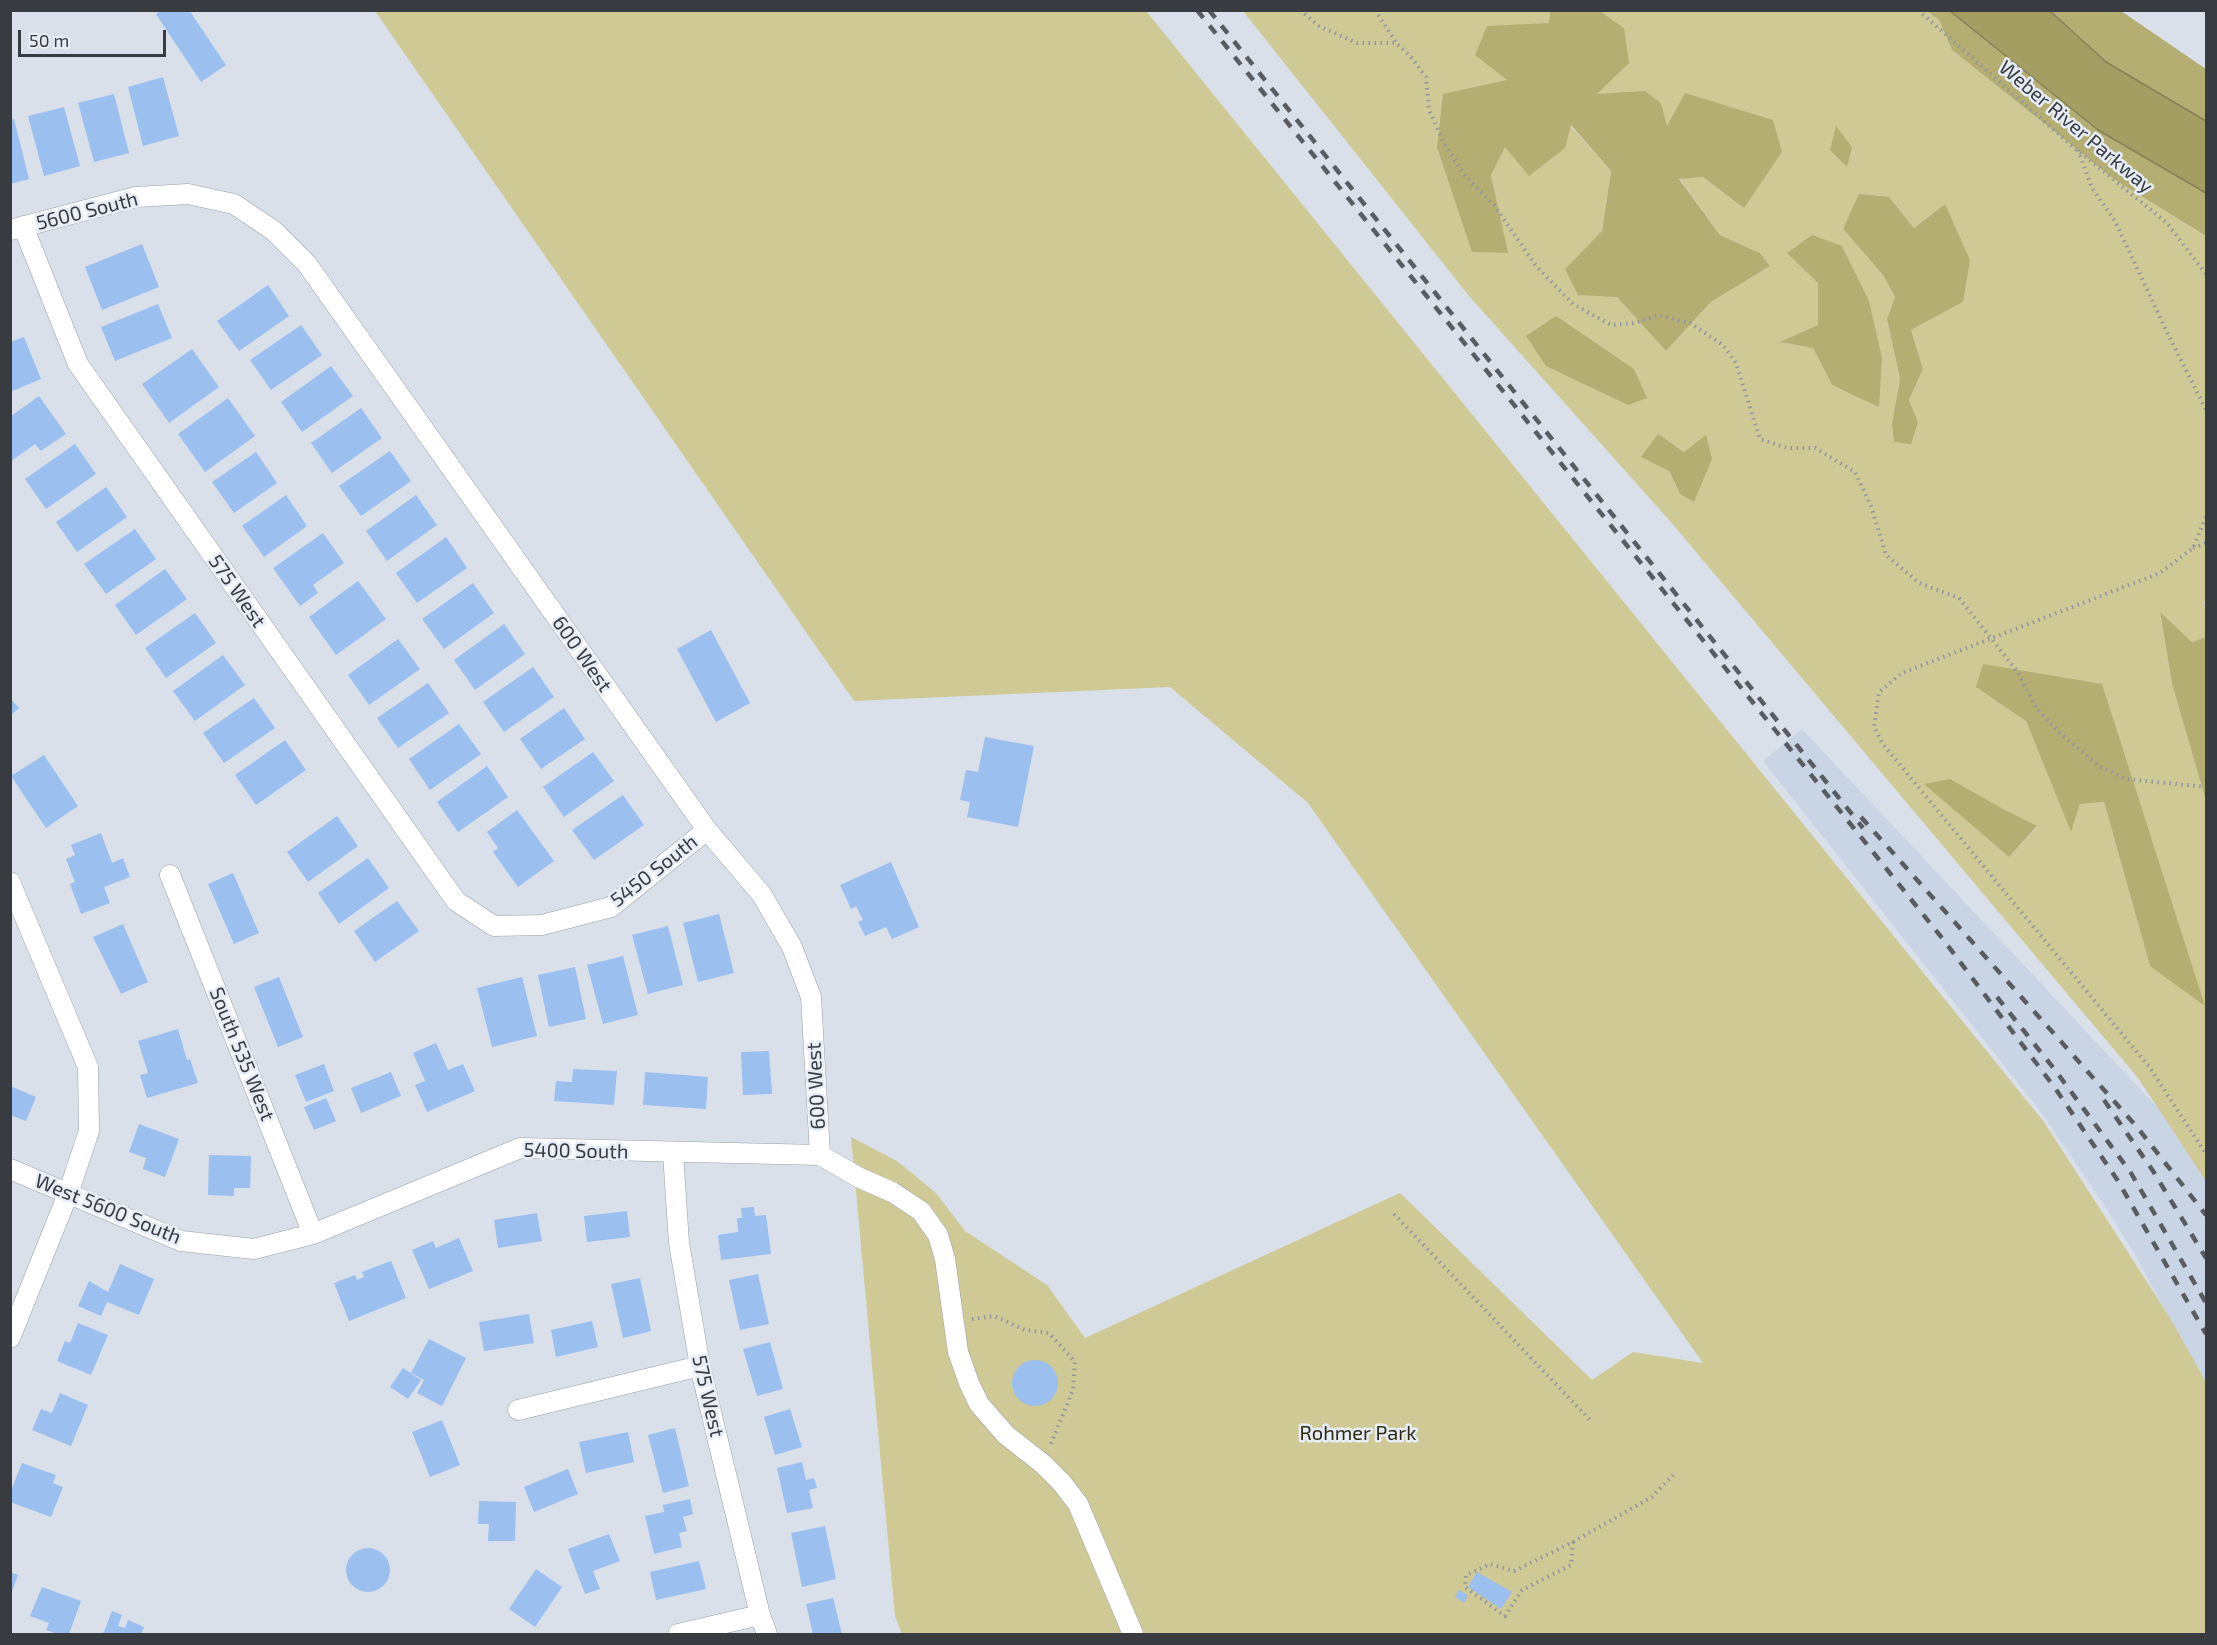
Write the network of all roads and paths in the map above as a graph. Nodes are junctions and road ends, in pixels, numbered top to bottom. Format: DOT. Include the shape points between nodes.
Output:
graph roads {
  1 [pos="1300,10"];
  2 [pos="1375,10"];
  3 [pos="1918,10"];
  4 [pos="1396,43"];
  5 [pos="2078,150"];
  6 [pos="234,204"];
  7 [pos="17,228"];
  8 [pos="2206,274"];
  9 [pos="2206,410"];
  10 [pos="2206,517"];
  11 [pos="2206,543"];
  12 [pos="2193,548"];
  13 [pos="1990,639"];
  14 [pos="2206,788"];
  15 [pos="707,830"];
  16 [pos="170,874"];
  17 [pos="10,882"];
  18 [pos="495,926"];
  19 [pos="672,1153"];
  20 [pos="2206,1154"];
  21 [pos="820,1155"];
  22 [pos="10,1169"];
  23 [pos="69,1194"];
  24 [pos="1394,1214"];
  25 [pos="313,1234"];
  26 [pos="953,1322"];
  27 [pos="10,1338"];
  28 [pos="700,1365"];
  29 [pos="518,1410"];
  30 [pos="1592,1422"];
  31 [pos="1043,1464"];
  32 [pos="1673,1474"];
  33 [pos="1573,1542"];
  34 [pos="760,1615"];
  35 [pos="678,1635"];
  36 [pos="767,1635"];
  37 [pos="1133,1635"];
  1 -- 4 [label="path" via="1319,26 1357,43"];
  2 -- 4 [label="path"];
  3 -- 5 [label="path, Weber River Parkway"];
  4 -- 13 [label="path" via="1426,77 1429,110 1466,177 1494,205 1536,266 1573,304 1611,325 1659,315 1690,323 1723,345 1736,363 1760,439 1786,448 1815,448 1855,472 1871,506 1886,555 1919,583 1959,598"];
  5 -- 8 [label="path, Weber River Parkway" via="2167,223"];
  5 -- 9 [label="path" via="2092,188 2115,221"];
  6 -- 7 [label="street, 5600 South" via="188,194 136,196"];
  6 -- 15 [label="street, 600 West" via="274,231 307,264"];
  7 -- 18 [label="street, 575 West" via="78,364 456,901"];
  10 -- 12 [label="path"];
  11 -- 12 [label="path"];
  12 -- 13 [label="path" via="2160,573"];
  13 -- 14 [label="path" via="2017,671 2037,709 2099,766 2126,779"];
  13 -- 20 [label="path" via="1902,673 1879,692 1874,727 1882,743 2150,1068"];
  15 -- 18 [label="street, 5450 South" via="611,907 542,925"];
  15 -- 21 [label="street, 600 West" via="762,895 792,947 812,997"];
  16 -- 25 [label="street, South 535 West"];
  17 -- 23 [label="street" via="87,1067 89,1131"];
  19 -- 21 [label="street, 5400 South"];
  19 -- 25 [label="street, 5400 South" via="520,1148"];
  19 -- 28 [label="street, 575 West" via="679,1243"];
  21 -- 26 [label="street" via="921,1211 938,1235 945,1259"];
  22 -- 23 [label="street, West 5600 South"];
  23 -- 25 [label="street, West 5600 South" via="181,1241 254,1249"];
  23 -- 27 [label="street"];
  24 -- 30 [label="path"];
  26 -- 31 [label="street" via="958,1352 979,1404 1006,1435"];
  26 -- 31 [label="path" via="994,1316 1025,1330 1049,1333 1075,1362 1073,1390"];
  28 -- 29 [label="street"];
  28 -- 34 [label="street, 575 West"];
  31 -- 37 [label="street" via="1078,1504"];
  32 -- 33 [label="path" via="1652,1497"];
  33 -- 33 [label="path" via="1571,1565 1522,1590 1505,1616 1465,1587 1466,1575 1490,1564 1514,1571"];
  34 -- 35 [label="street"];
  34 -- 36 [label="street, 575 West"];
}
